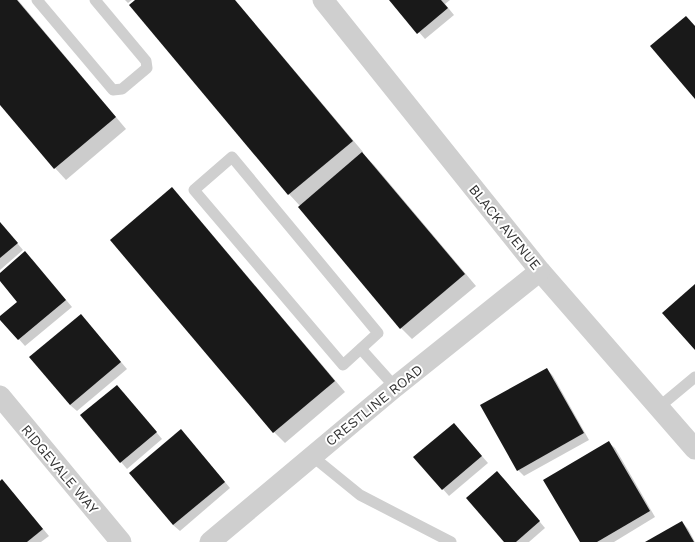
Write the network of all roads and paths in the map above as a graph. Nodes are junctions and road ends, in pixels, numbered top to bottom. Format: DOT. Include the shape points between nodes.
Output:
graph roads {
  1 [pos="37,0"];
  2 [pos="95,0"];
  3 [pos="323,0"];
  4 [pos="540,271"];
  5 [pos="361,349"];
  6 [pos="695,377"];
  7 [pos="395,387"];
  8 [pos="0,396"];
  9 [pos="659,407"];
  10 [pos="695,449"];
  11 [pos="312,456"];
  12 [pos="121,542"];
  13 [pos="210,542"];
  14 [pos="451,542"];
  1 -- 2 [label="lane" via="113,90 122,89 147,68 146,61"];
  3 -- 4 [label="street, BLACK AVENUE"];
  4 -- 7 [label="street, CRESTLINE ROAD"];
  4 -- 9 [label="street, BLACK AVENUE"];
  5 -- 5 [label="lane" via="343,365 194,190 232,157 378,333"];
  5 -- 7 [label="lane"];
  6 -- 9 [label="lane"];
  7 -- 11 [label="street, CRESTLINE ROAD"];
  8 -- 12 [label="street, RIDGEVALE WAY"];
  9 -- 10 [label="street, BLACK AVENUE"];
  11 -- 13 [label="street, CRESTLINE ROAD"];
  11 -- 14 [label="lane" via="360,495"];
}
